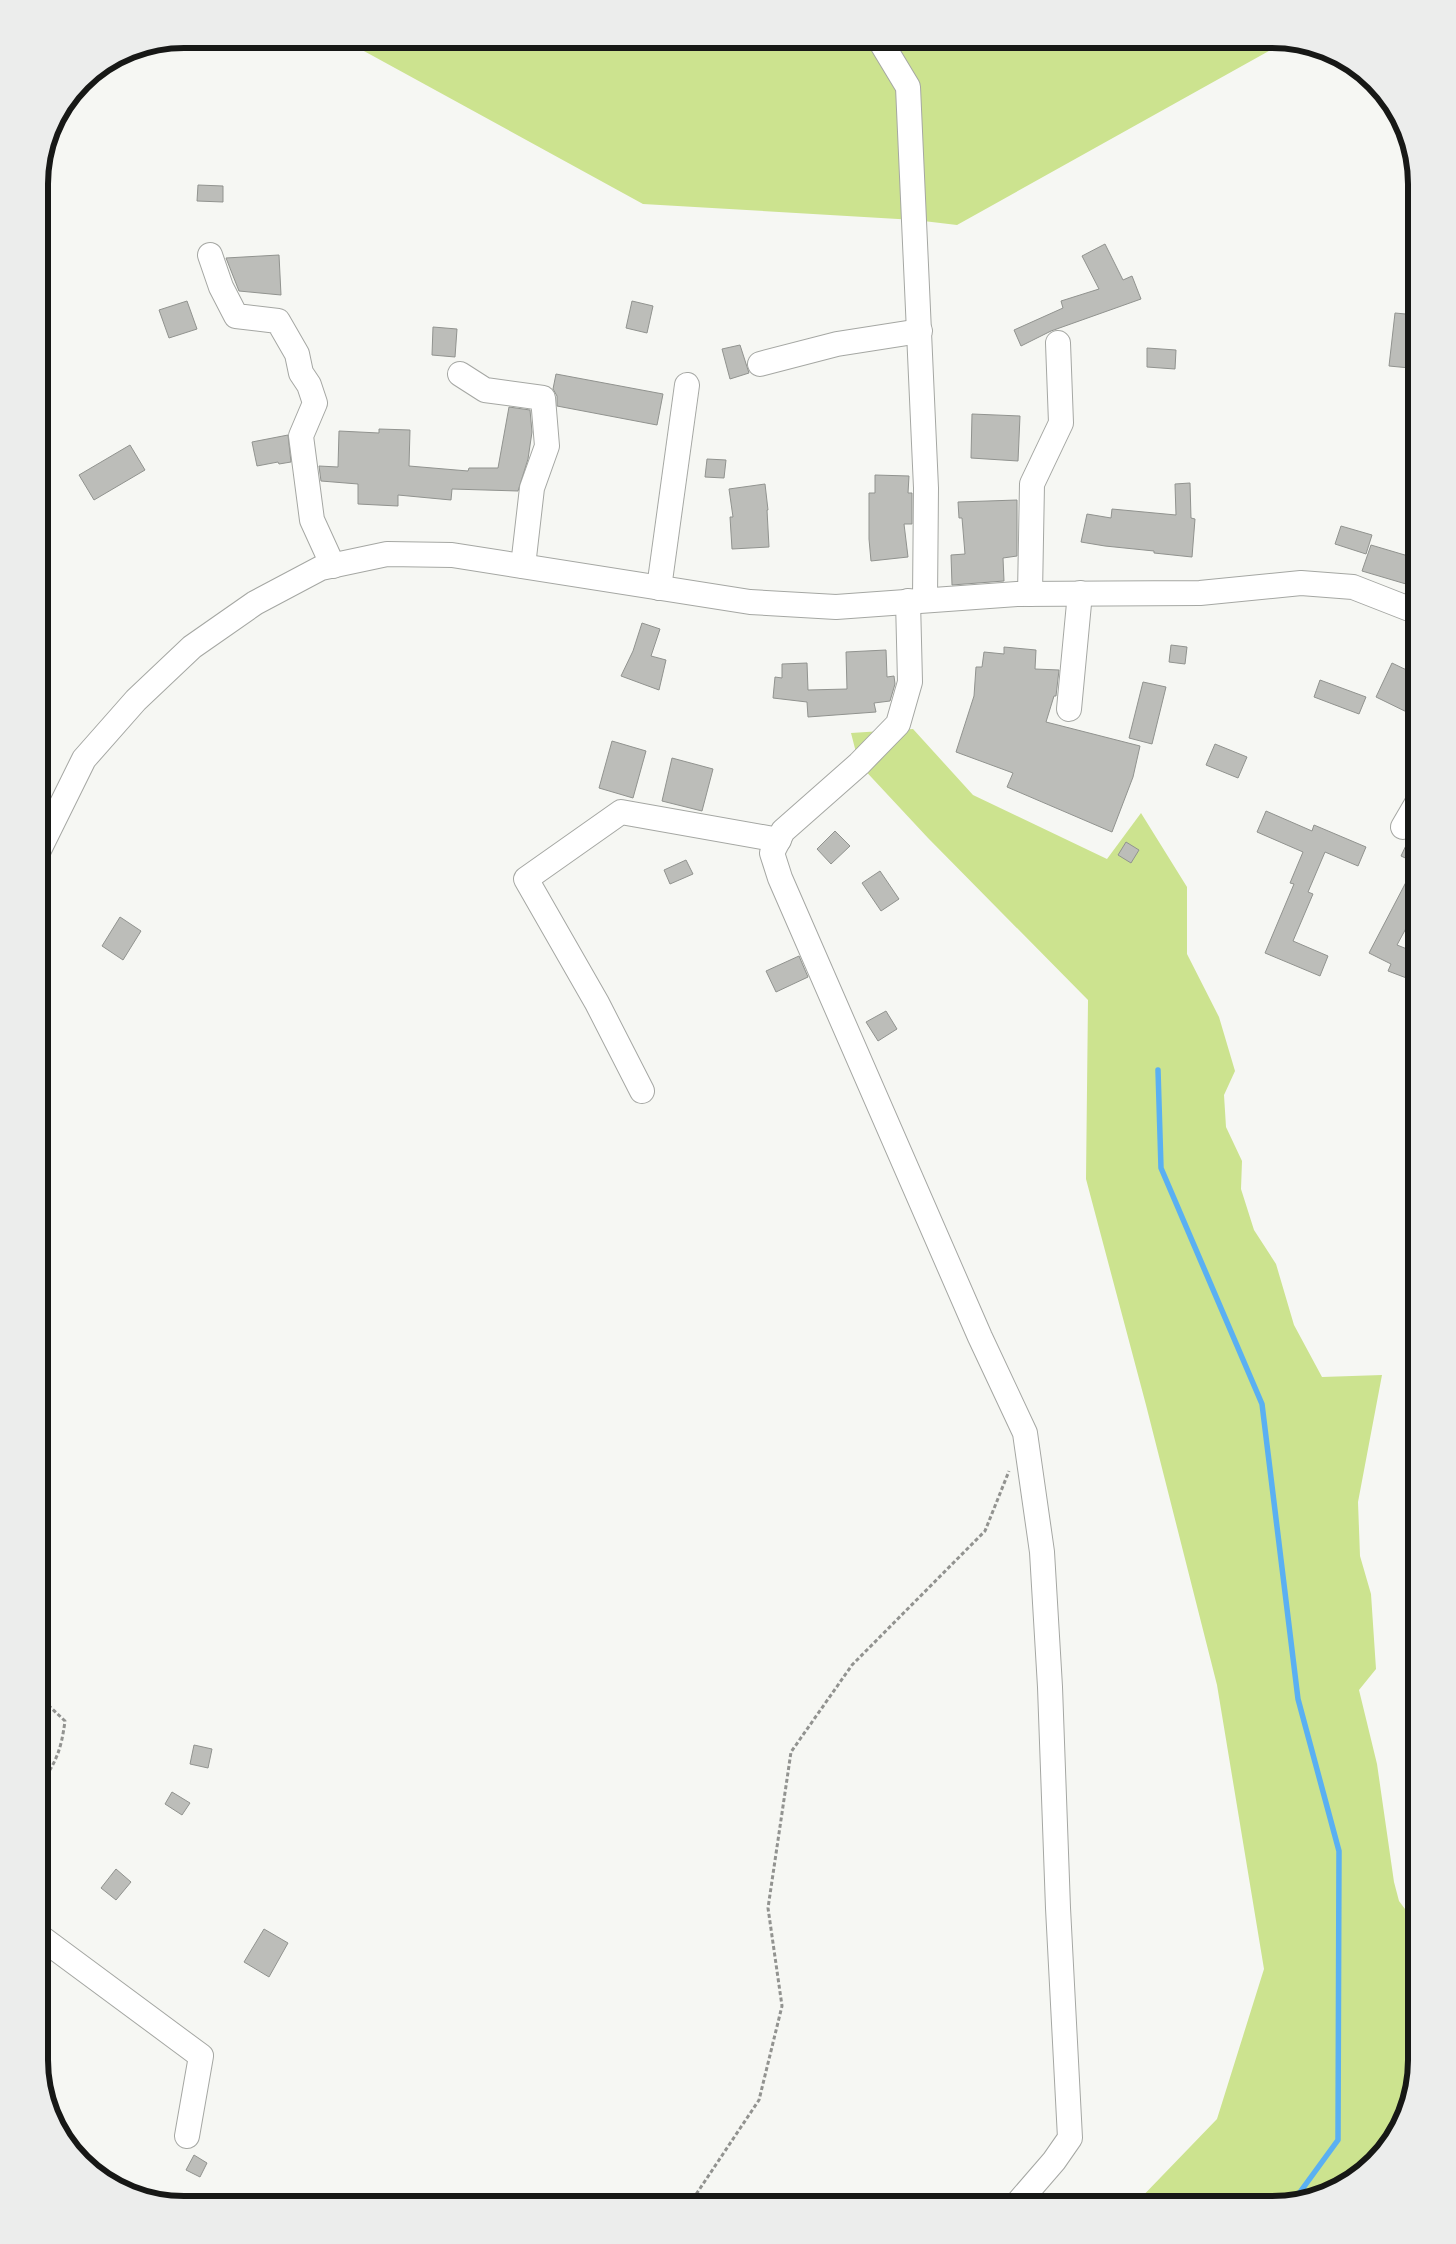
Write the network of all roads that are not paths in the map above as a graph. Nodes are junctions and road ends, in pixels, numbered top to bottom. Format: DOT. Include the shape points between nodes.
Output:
graph roads {
  1 [pos="884,48"];
  2 [pos="210,255"];
  3 [pos="920,331"];
  4 [pos="1058,343"];
  5 [pos="760,364"];
  6 [pos="460,374"];
  7 [pos="687,385"];
  8 [pos="333,566"];
  9 [pos="523,566"];
  10 [pos="659,588"];
  11 [pos="1080,593"];
  12 [pos="1030,594"];
  13 [pos="917,600"];
  14 [pos="1408,609"];
  15 [pos="1069,709"];
  16 [pos="1408,818"];
  17 [pos="1403,827"];
  18 [pos="48,832"];
  19 [pos="778,840"];
  20 [pos="642,1091"];
  21 [pos="48,1943"];
  22 [pos="187,2136"];
  23 [pos="1023,2197"];
  1 -- 3 [label="street" via="908,87"];
  2 -- 8 [label="street" via="236,316 278,321 297,354 301,374 309,384 315,403 301,436 312,520"];
  3 -- 5 [label="street" via="837,344"];
  3 -- 13 [label="street" via="926,488"];
  4 -- 12 [label="street" via="1061,423 1032,484"];
  6 -- 9 [label="street" via="485,390 543,398 547,446 532,488"];
  7 -- 10 [label="street"];
  8 -- 9 [label="street" via="392,554 452,555"];
  8 -- 18 [label="street" via="321,568 255,603 192,647 136,700 84,759"];
  9 -- 10 [label="street"];
  10 -- 13 [label="street" via="750,602 836,607"];
  11 -- 12 [label="street"];
  11 -- 14 [label="street" via="1200,593 1301,583 1353,588"];
  11 -- 15 [label="street"];
  12 -- 13 [label="street"];
  13 -- 19 [label="street" via="910,682 898,724 859,764 783,831"];
  16 -- 17 [label="street"];
  19 -- 20 [label="street" via="621,812 526,879 597,1003"];
  19 -- 23 [label="street" via="772,853 780,878 1025,1433 1042,1552 1070,2138"];
  21 -- 22 [label="street" via="201,2056"];
}
